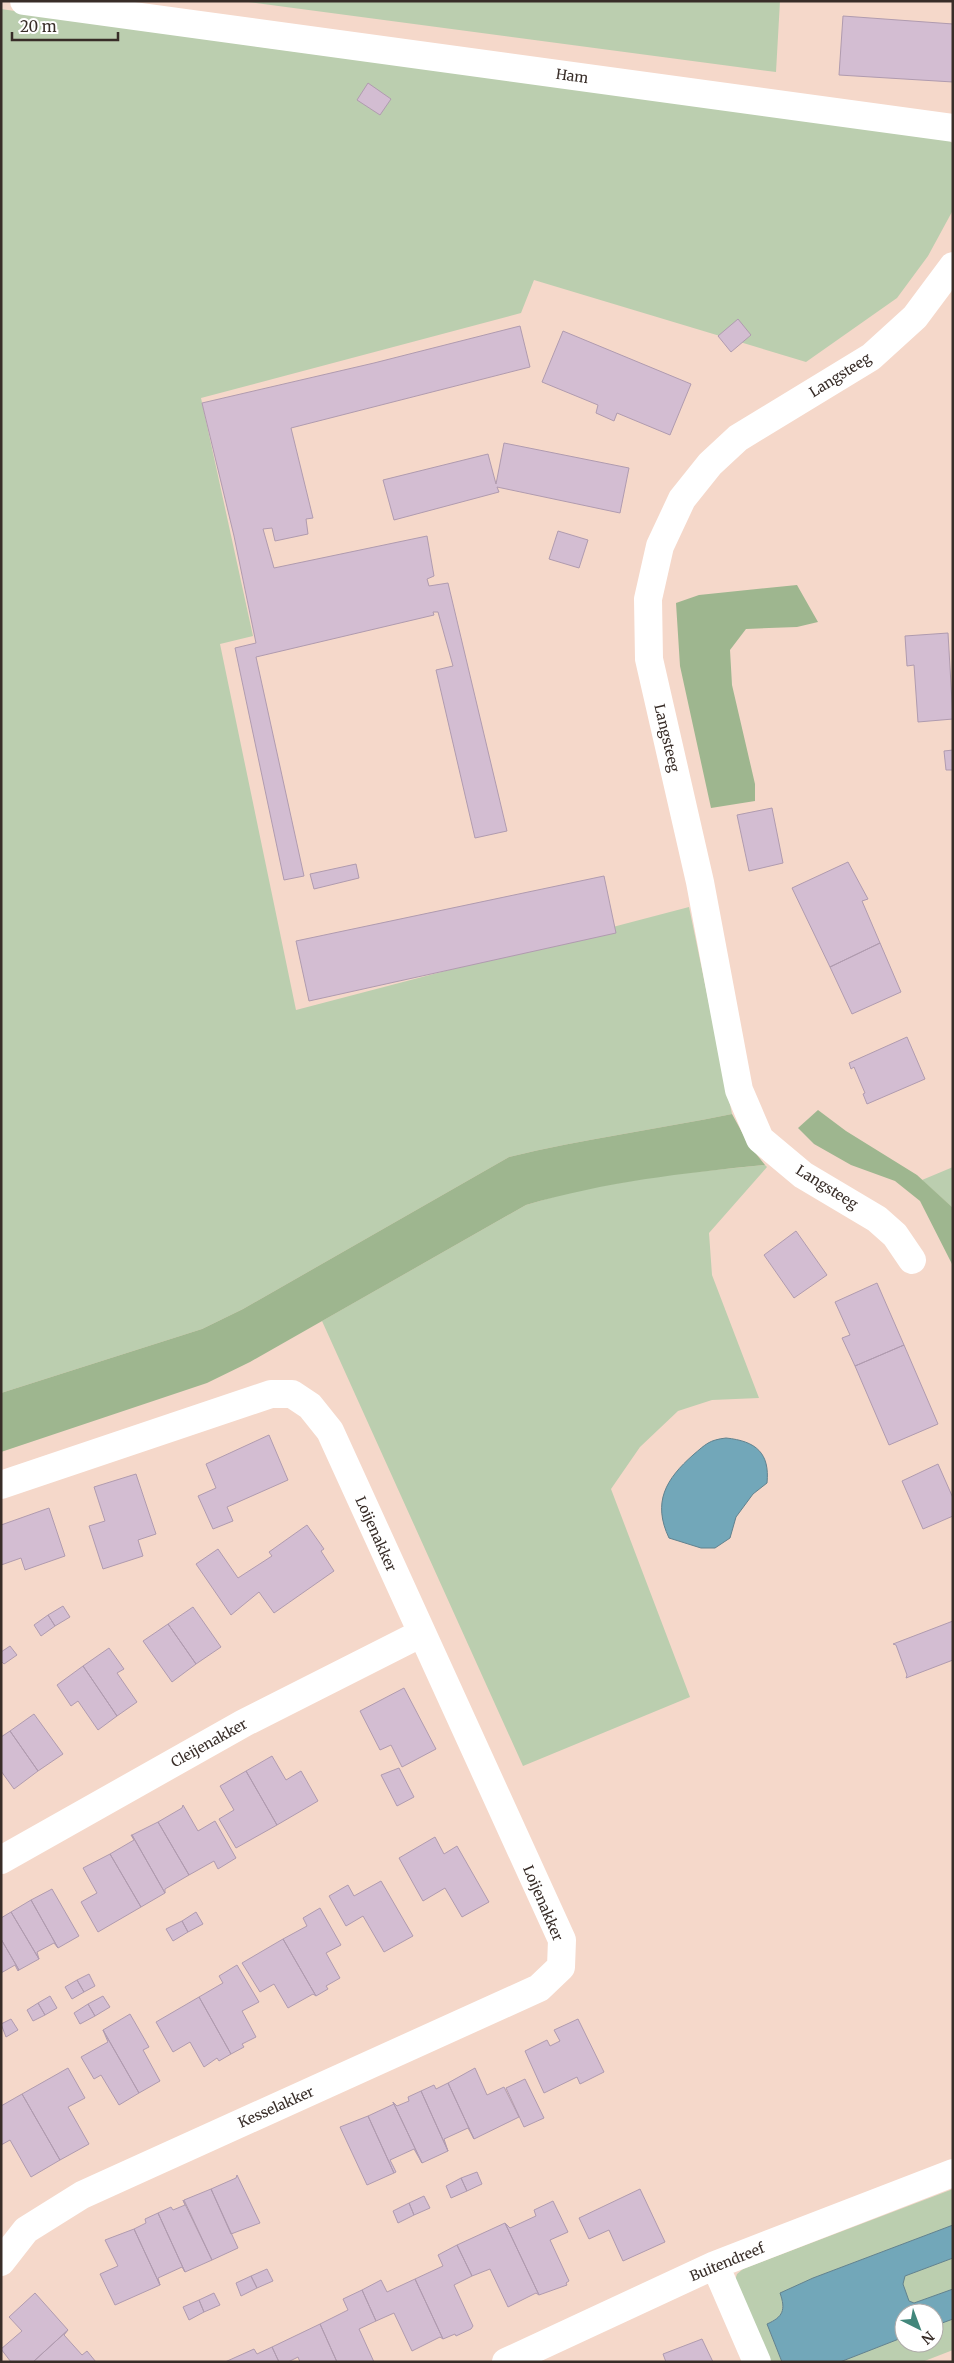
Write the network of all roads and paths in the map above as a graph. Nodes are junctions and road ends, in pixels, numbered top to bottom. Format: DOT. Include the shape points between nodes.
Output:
graph roads {
  1 [pos="24,1"];
  2 [pos="194,13"];
  3 [pos="953,128"];
  4 [pos="953,266"];
  5 [pos="912,1260"];
  6 [pos="1,1485"];
  7 [pos="420,1634"];
  8 [pos="1,1860"];
  9 [pos="561,1967"];
  10 [pos="953,2173"];
  11 [pos="1,2262"];
  12 [pos="715,2265"];
  13 [pos="506,2362"];
  14 [pos="757,2362"];
  1 -- 2 [label="street, Ham"];
  2 -- 3 [label="street, Ham"];
  4 -- 5 [label="street, Langsteeg" via="914,318 871,357 738,438 710,464 682,499 660,546 648,599 649,659 700,882 739,1090 760,1139 803,1175 877,1218 895,1235"];
  6 -- 7 [label="street, Loijenakker" via="271,1394 292,1394 310,1406 330,1431"];
  7 -- 8 [label="street, Cleijenakker" via="244,1722"];
  7 -- 9 [label="street, Loijenakker" via="562,1940"];
  9 -- 11 [label="street, Kesselakker" via="538,1988 82,2195 26,2230"];
  10 -- 12 [label="street, Buitendreef"];
  12 -- 13 [label="street, Buitendreef"];
  12 -- 14 [label="street"];
}
